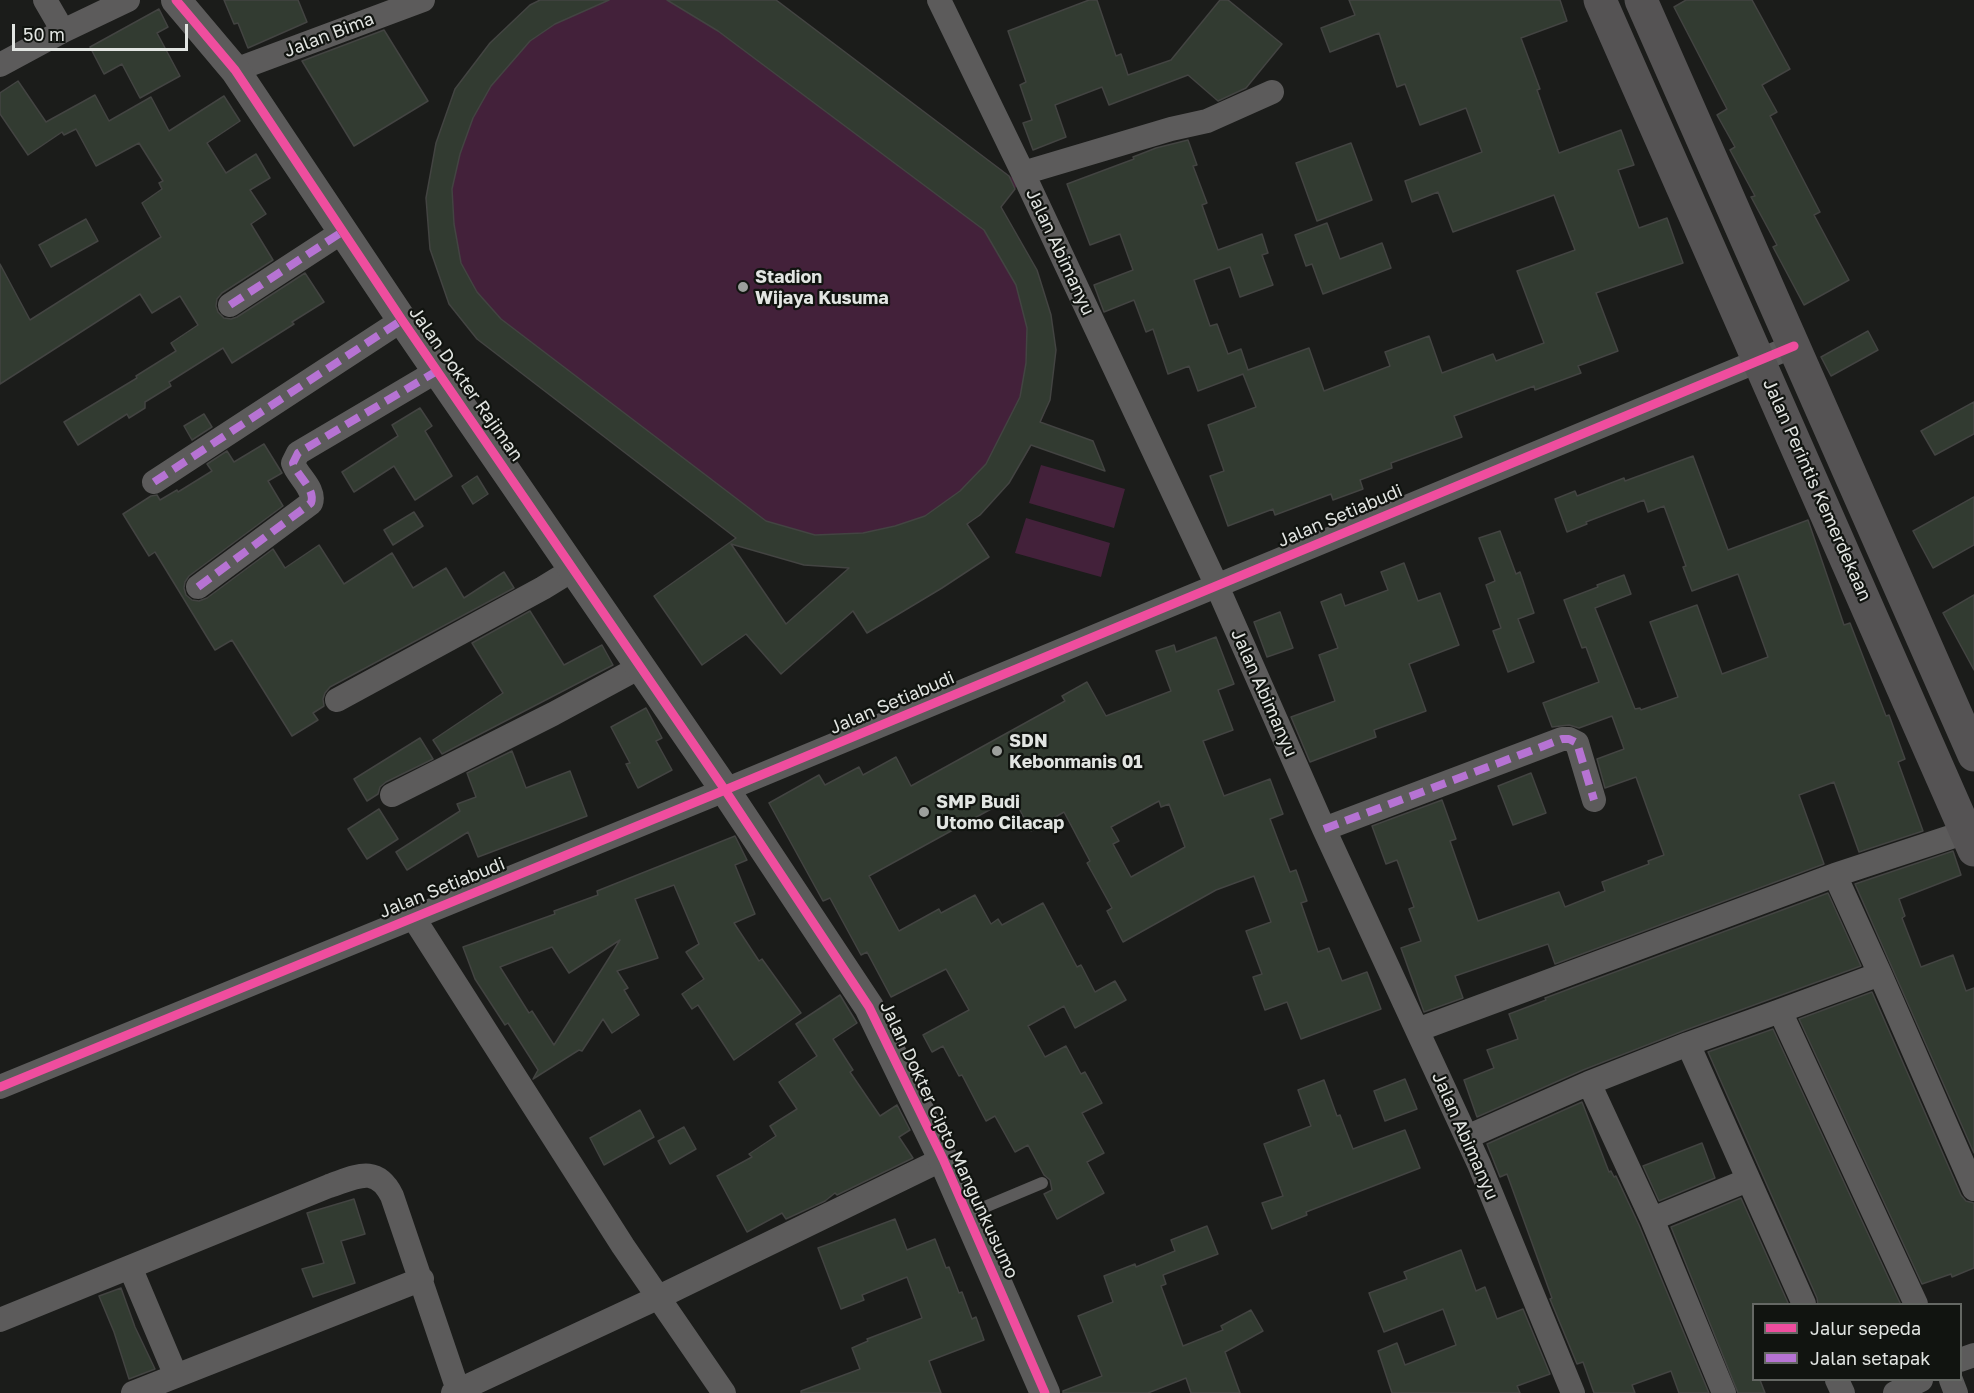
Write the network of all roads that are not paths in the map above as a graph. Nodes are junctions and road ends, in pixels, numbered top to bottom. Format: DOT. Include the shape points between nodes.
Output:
graph roads {
  1 [pos="45,0"];
  2 [pos="176,0"];
  3 [pos="423,0"];
  4 [pos="939,0"];
  5 [pos="1600,0"];
  6 [pos="1641,0"];
  7 [pos="114,3"];
  8 [pos="63,31"];
  9 [pos="0,65"];
  10 [pos="235,70"];
  11 [pos="1272,92"];
  12 [pos="1023,172"];
  13 [pos="342,232"];
  14 [pos="230,305"];
  15 [pos="402,320"];
  16 [pos="1794,345"];
  17 [pos="1760,360"];
  18 [pos="437,371"];
  19 [pos="154,482"];
  20 [pos="574,569"];
  21 [pos="1217,586"];
  22 [pos="198,587"];
  23 [pos="640,667"];
  24 [pos="337,700"];
  25 [pos="1974,755"];
  26 [pos="724,790"];
  27 [pos="392,795"];
  28 [pos="1594,800"];
  29 [pos="1324,829"];
  30 [pos="1970,841"];
  31 [pos="1835,875"];
  32 [pos="413,917"];
  33 [pos="1880,974"];
  34 [pos="1780,1011"];
  35 [pos="1417,1030"];
  36 [pos="1688,1044"];
  37 [pos="1589,1083"];
  38 [pos="0,1087"];
  39 [pos="1467,1137"];
  40 [pos="943,1159"];
  41 [pos="1748,1180"];
  42 [pos="1042,1183"];
  43 [pos="1974,1189"];
  44 [pos="968,1214"];
  45 [pos="1652,1219"];
  46 [pos="130,1267"];
  47 [pos="422,1279"];
  48 [pos="659,1297"];
  49 [pos="1803,1303"];
  50 [pos="1916,1303"];
  51 [pos="0,1320"];
  52 [pos="176,1376"];
  53 [pos="1919,1381"];
  54 [pos="457,1392"];
  55 [pos="133,1393"];
  56 [pos="724,1393"];
  57 [pos="1045,1393"];
  58 [pos="1574,1393"];
  59 [pos="1724,1393"];
  60 [pos="1895,1393"];
  1 -- 8 [label="street"];
  2 -- 10 [label="street, Jalan Dokter Rajiman"];
  3 -- 10 [label="street, Jalan Bima"];
  4 -- 12 [label="street, Jalan Abimanyu"];
  5 -- 17 [label="main road, Jalan Perintis Kemerdekaan"];
  6 -- 16 [label="main road, Jalan Perintis Kemerdekaan"];
  7 -- 8 [label="street"];
  8 -- 9 [label="street"];
  10 -- 13 [label="street, Jalan Dokter Rajiman"];
  11 -- 12 [label="street" via="1207,121"];
  12 -- 21 [label="street, Jalan Abimanyu"];
  13 -- 14 [label="street"];
  13 -- 15 [label="street, Jalan Dokter Rajiman"];
  15 -- 18 [label="street, Jalan Dokter Rajiman"];
  15 -- 19 [label="street"];
  16 -- 17 [label="street, Jalan Setiabudi"];
  16 -- 25 [label="main road, Jalan Perintis Kemerdekaan"];
  17 -- 21 [label="street, Jalan Setiabudi"];
  17 -- 30 [label="main road, Jalan Perintis Kemerdekaan"];
  18 -- 20 [label="street, Jalan Dokter Rajiman"];
  18 -- 22 [label="street" via="298,453 293,463 310,490 311,503"];
  20 -- 23 [label="street, Jalan Dokter Rajiman"];
  20 -- 24 [label="street"];
  21 -- 26 [label="street, Jalan Setiabudi"];
  21 -- 29 [label="street, Jalan Abimanyu"];
  23 -- 26 [label="street, Jalan Dokter Rajiman"];
  23 -- 27 [label="street"];
  26 -- 32 [label="street, Jalan Setiabudi"];
  26 -- 40 [label="street, Jalan Dokter Cipto Mangunkusumo" via="869,1007"];
  28 -- 29 [label="street" via="1577,743 1562,739"];
  29 -- 35 [label="street, Jalan Abimanyu"];
  30 -- 31 [label="street"];
  31 -- 33 [label="street"];
  31 -- 35 [label="street"];
  32 -- 38 [label="street, Jalan Setiabudi"];
  32 -- 48 [label="street"];
  33 -- 34 [label="street"];
  33 -- 43 [label="street"];
  34 -- 36 [label="street"];
  34 -- 50 [label="street"];
  35 -- 39 [label="street, Jalan Abimanyu"];
  36 -- 37 [label="street"];
  36 -- 41 [label="street"];
  37 -- 39 [label="street"];
  37 -- 45 [label="street"];
  39 -- 58 [label="street, Jalan Abimanyu"];
  40 -- 44 [label="street, Jalan Dokter Cipto Mangunkusumo"];
  40 -- 48 [label="street"];
  41 -- 45 [label="street"];
  41 -- 49 [label="street"];
  42 -- 44 [label="lane"];
  44 -- 57 [label="street, Jalan Dokter Cipto Mangunkusumo"];
  45 -- 59 [label="street"];
  46 -- 47 [label="street" via="329,1186 368,1175 386,1184"];
  46 -- 51 [label="street"];
  46 -- 52 [label="street"];
  47 -- 52 [label="street"];
  47 -- 54 [label="street"];
  48 -- 54 [label="street"];
  48 -- 56 [label="street"];
  52 -- 55 [label="street"];
  53 -- 60 [label="street"];
}
